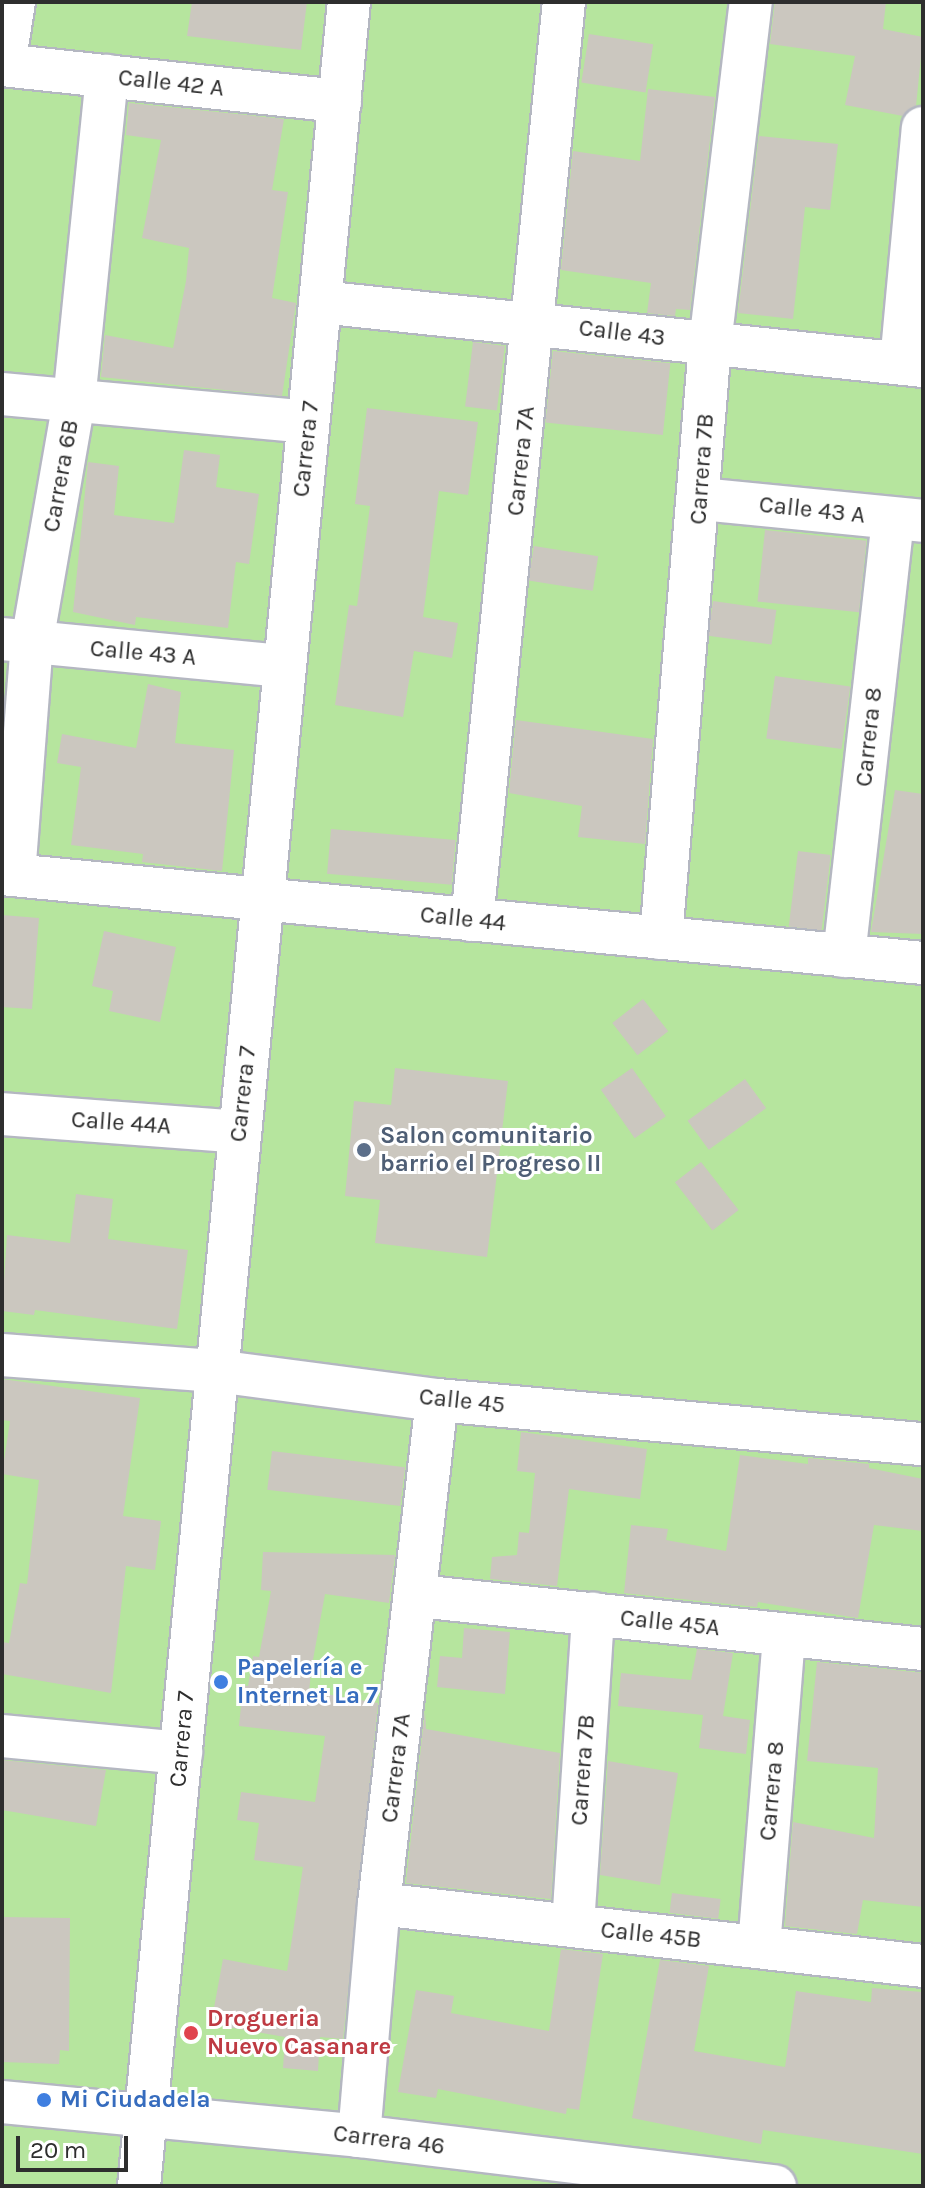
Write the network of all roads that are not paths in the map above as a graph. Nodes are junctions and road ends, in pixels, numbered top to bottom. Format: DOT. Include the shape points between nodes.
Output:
graph roads {
  1 [pos="14,2"];
  2 [pos="349,2"];
  3 [pos="564,2"];
  4 [pos="751,2"];
  5 [pos="3,65"];
  6 [pos="107,76"];
  7 [pos="340,101"];
  8 [pos="923,128"];
  9 [pos="320,302"];
  10 [pos="535,322"];
  11 [pos="710,344"];
  12 [pos="912,364"];
  13 [pos="2,394"];
  14 [pos="74,401"];
  15 [pos="308,422"];
  16 [pos="700,499"];
  17 [pos="908,520"];
  18 [pos="17,641"];
  19 [pos="284,666"];
  20 [pos="8,875"];
  21 [pos="262,899"];
  22 [pos="472,920"];
  23 [pos="661,938"];
  24 [pos="844,956"];
  25 [pos="923,963"];
  26 [pos="2,1114"];
  27 [pos="239,1132"];
  28 [pos="2,1355"];
  29 [pos="216,1371"];
  30 [pos="437,1400"];
  31 [pos="923,1444"];
  32 [pos="418,1596"];
  33 [pos="593,1614"];
  34 [pos="784,1635"];
  35 [pos="923,1649"];
  36 [pos="2,1736"];
  37 [pos="181,1753"];
  38 [pos="379,1904"];
  39 [pos="573,1926"];
  40 [pos="759,1947"];
  41 [pos="923,1966"];
  42 [pos="2,2102"];
  43 [pos="147,2115"];
  44 [pos="359,2136"];
  45 [pos="139,2186"];
  46 [pos="775,2186"];
  1 -- 5 [label="street"];
  2 -- 7 [label="street, Carrera 7"];
  3 -- 10 [label="street, Carrera 7A"];
  4 -- 11 [label="street, Carrera 7B"];
  5 -- 6 [label="street, Calle 42 A"];
  6 -- 7 [label="street, Calle 42 A"];
  6 -- 14 [label="street, Carrera 6B"];
  7 -- 9 [label="street, Carrera 7"];
  8 -- 12 [label="street"];
  9 -- 10 [label="street, Calle 43"];
  9 -- 15 [label="street, Carrera 7"];
  10 -- 11 [label="street, Calle 43"];
  10 -- 22 [label="street, Carrera 7A"];
  11 -- 12 [label="street, Calle 43"];
  11 -- 16 [label="street, Carrera 7B"];
  13 -- 14 [label="street"];
  14 -- 15 [label="street"];
  14 -- 18 [label="street, Carrera 6B"];
  15 -- 19 [label="street, Carrera 7"];
  16 -- 17 [label="street, Calle 43 A"];
  16 -- 23 [label="street, Carrera 7B"];
  17 -- 24 [label="street, Carrera 8"];
  18 -- 19 [label="street, Calle 43 A"];
  18 -- 20 [label="street, Carrera 6B"];
  19 -- 21 [label="street, Carrera 7"];
  20 -- 21 [label="street, Calle 44"];
  21 -- 22 [label="street, Calle 44"];
  21 -- 27 [label="street, Carrera 7"];
  22 -- 23 [label="street, Calle 44"];
  23 -- 24 [label="street, Calle 44"];
  24 -- 25 [label="street, Calle 44"];
  26 -- 27 [label="street, Calle 44A"];
  27 -- 29 [label="street, Carrera 7"];
  28 -- 29 [label="street, Calle 45"];
  29 -- 30 [label="street, Calle 45"];
  29 -- 37 [label="street, Carrera 7"];
  30 -- 31 [label="street, Calle 45"];
  30 -- 32 [label="street, Carrera 7A"];
  32 -- 33 [label="street, Calle 45A"];
  32 -- 38 [label="street, Carrera 7A"];
  33 -- 34 [label="street, Calle 45A"];
  33 -- 39 [label="street, Carrera 7B"];
  34 -- 35 [label="street, Calle 45A"];
  34 -- 40 [label="street, Carrera 8"];
  36 -- 37 [label="street"];
  37 -- 43 [label="street, Carrera 7"];
  38 -- 39 [label="street, Calle 45B"];
  38 -- 44 [label="street, Carrera 7A"];
  39 -- 40 [label="street, Calle 45B"];
  40 -- 41 [label="street, Calle 45B"];
  42 -- 43 [label="street, Carrera 46"];
  43 -- 44 [label="street, Carrera 46"];
  43 -- 45 [label="street, Carrera 7"];
  44 -- 46 [label="street, Carrera 46"];
}
